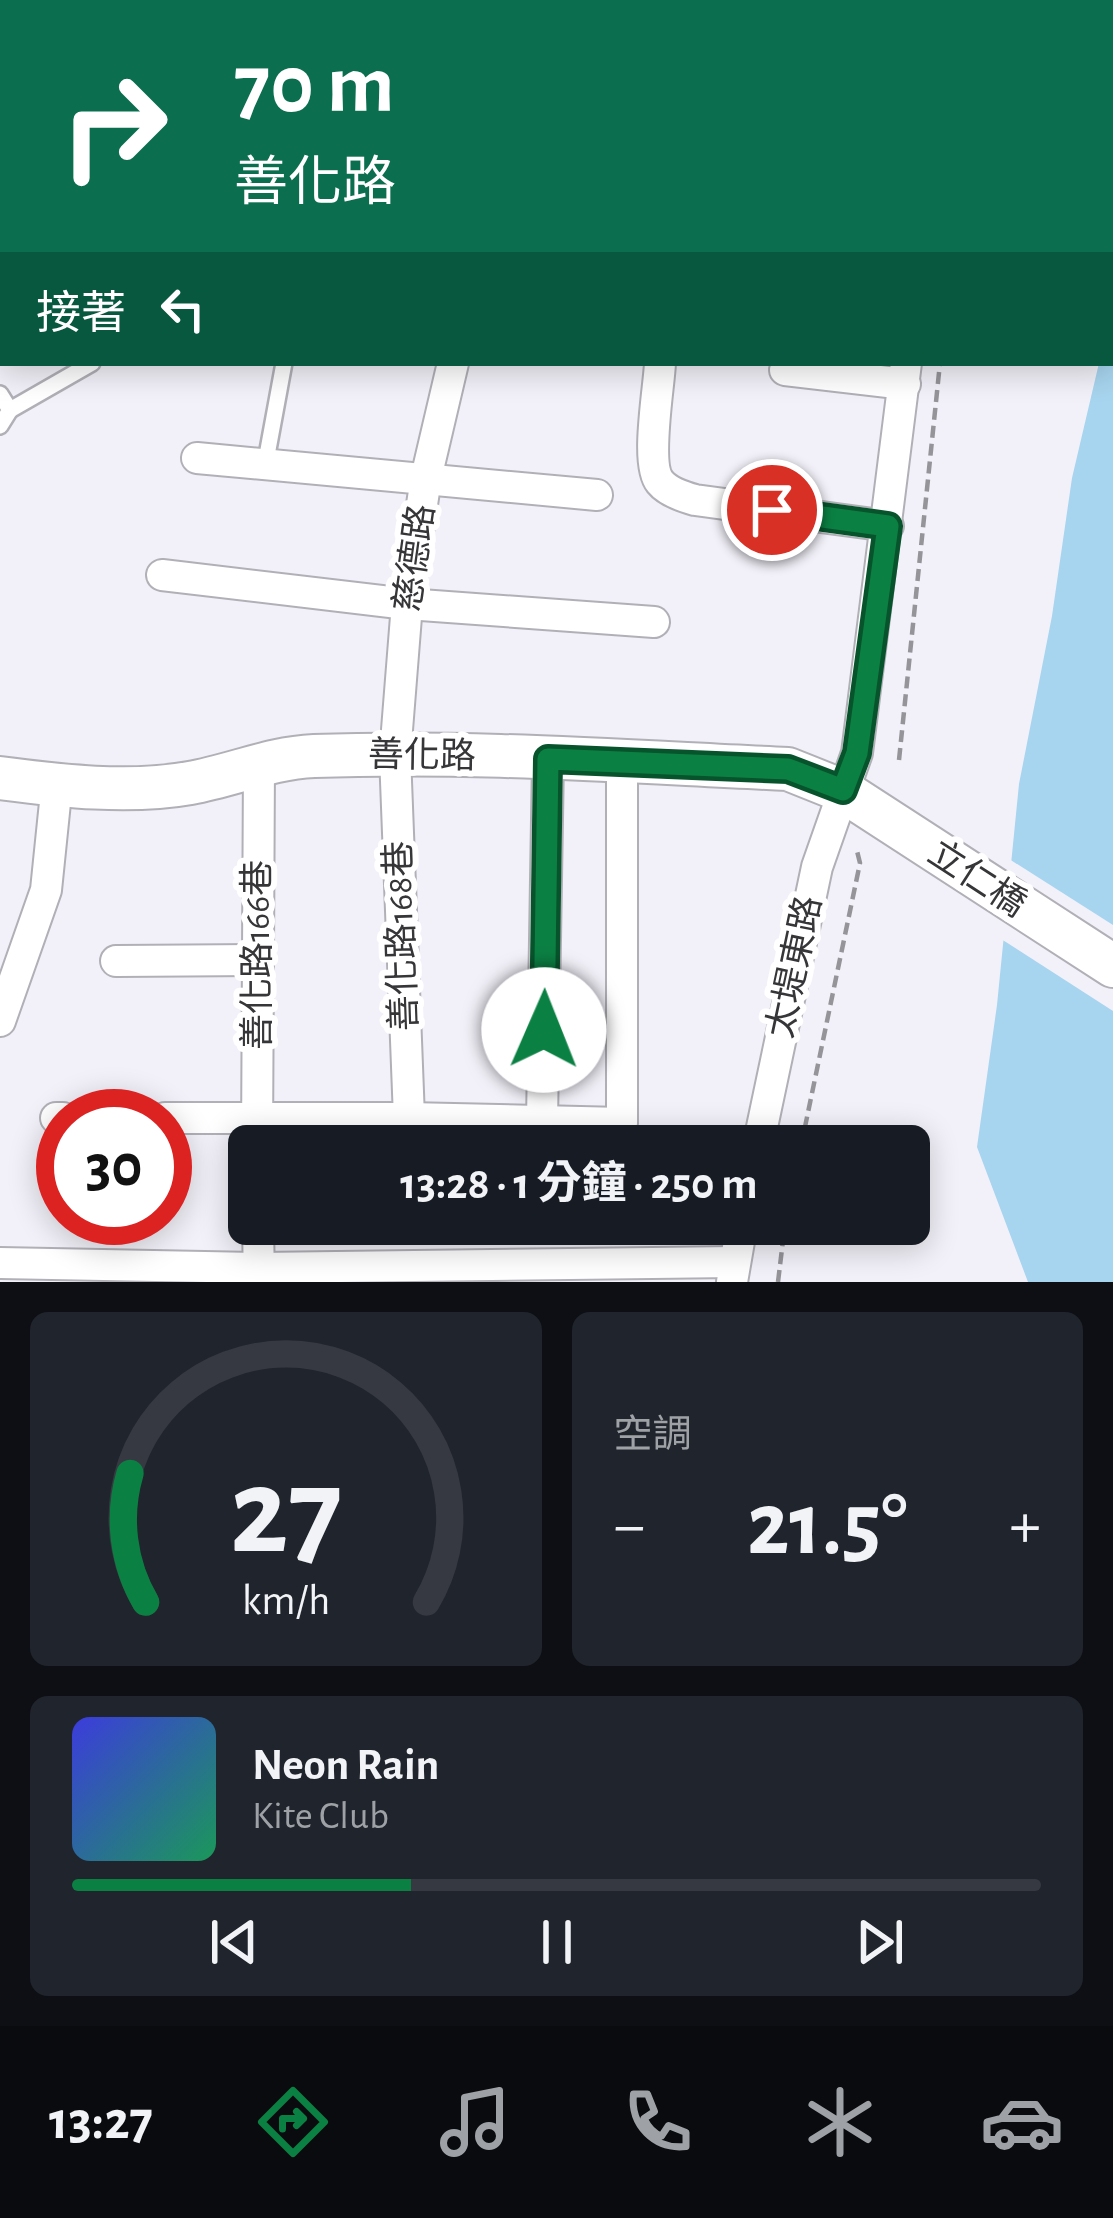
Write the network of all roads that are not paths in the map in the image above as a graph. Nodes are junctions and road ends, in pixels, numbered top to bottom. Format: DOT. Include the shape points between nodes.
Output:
graph roads {
  1 [pos="87,366"];
  2 [pos="283,366"];
  3 [pos="451,366"];
  4 [pos="660,366"];
  5 [pos="785,370"];
  6 [pos="906,373"];
  7 [pos="0,394"];
  8 [pos="10,410"];
  9 [pos="0,426"];
  10 [pos="197,458"];
  11 [pos="266,466"];
  12 [pos="427,478"];
  13 [pos="597,495"];
  14 [pos="888,526"];
  15 [pos="162,575"];
  16 [pos="407,604"];
  17 [pos="654,622"];
  18 [pos="395,755"];
  19 [pos="548,759"];
  20 [pos="622,762"];
  21 [pos="259,763"];
  22 [pos="0,778"];
  23 [pos="57,783"];
  24 [pos="843,790"];
  25 [pos="257,960"];
  26 [pos="116,961"];
  27 [pos="1113,966"];
  28 [pos="0,1021"];
  29 [pos="409,1118"];
  30 [pos="542,1121"];
  31 [pos="192,1122"];
  32 [pos="257,1125"];
  33 [pos="333,1125"];
  34 [pos="762,1125"];
  35 [pos="228,1128"];
  36 [pos="258,1245"];
  37 [pos="0,1263"];
  38 [pos="733,1272"];
  39 [pos="259,1275"];
  1 -- 8 [label="lane"];
  2 -- 11 [label="lane"];
  3 -- 12 [label="street, 慈德路"];
  4 -- 14 [label="street" via="653,465 661,484 695,500"];
  5 -- 6 [label="street"];
  6 -- 14 [label="street, 太堤東路"];
  7 -- 8 [label="lane"];
  8 -- 9 [label="lane"];
  10 -- 11 [label="street"];
  11 -- 12 [label="street"];
  12 -- 13 [label="street"];
  12 -- 16 [label="street, 慈德路"];
  14 -- 24 [label="street, 太堤東路" via="857,753"];
  15 -- 16 [label="street"];
  16 -- 17 [label="street"];
  16 -- 18 [label="street, 慈德路"];
  18 -- 19 [label="street, 善化路"];
  18 -- 21 [label="street, 善化路"];
  18 -- 29 [label="street, 善化路168巷"];
  19 -- 20 [label="street, 善化路"];
  19 -- 30 [label="street"];
  20 -- 24 [label="street, 善化路" via="788,769"];
  20 -- 30 [label="street" via="622,1123"];
  21 -- 23 [label="street, 善化路" via="134,790"];
  21 -- 25 [label="street, 善化路166巷"];
  22 -- 23 [label="street, 善化路"];
  23 -- 28 [label="street" via="46,890"];
  24 -- 27 [label="street, 立仁橋"];
  24 -- 34 [label="street, 太堤東路" via="817,867"];
  25 -- 26 [label="street"];
  25 -- 32 [label="street, 善化路166巷"];
  29 -- 30 [label="street"];
  29 -- 33 [label="street"];
  31 -- 35 [label="street"];
  36 -- 39 [label="street"];
  37 -- 39 [label="street"];
  38 -- 39 [label="street"];
}
